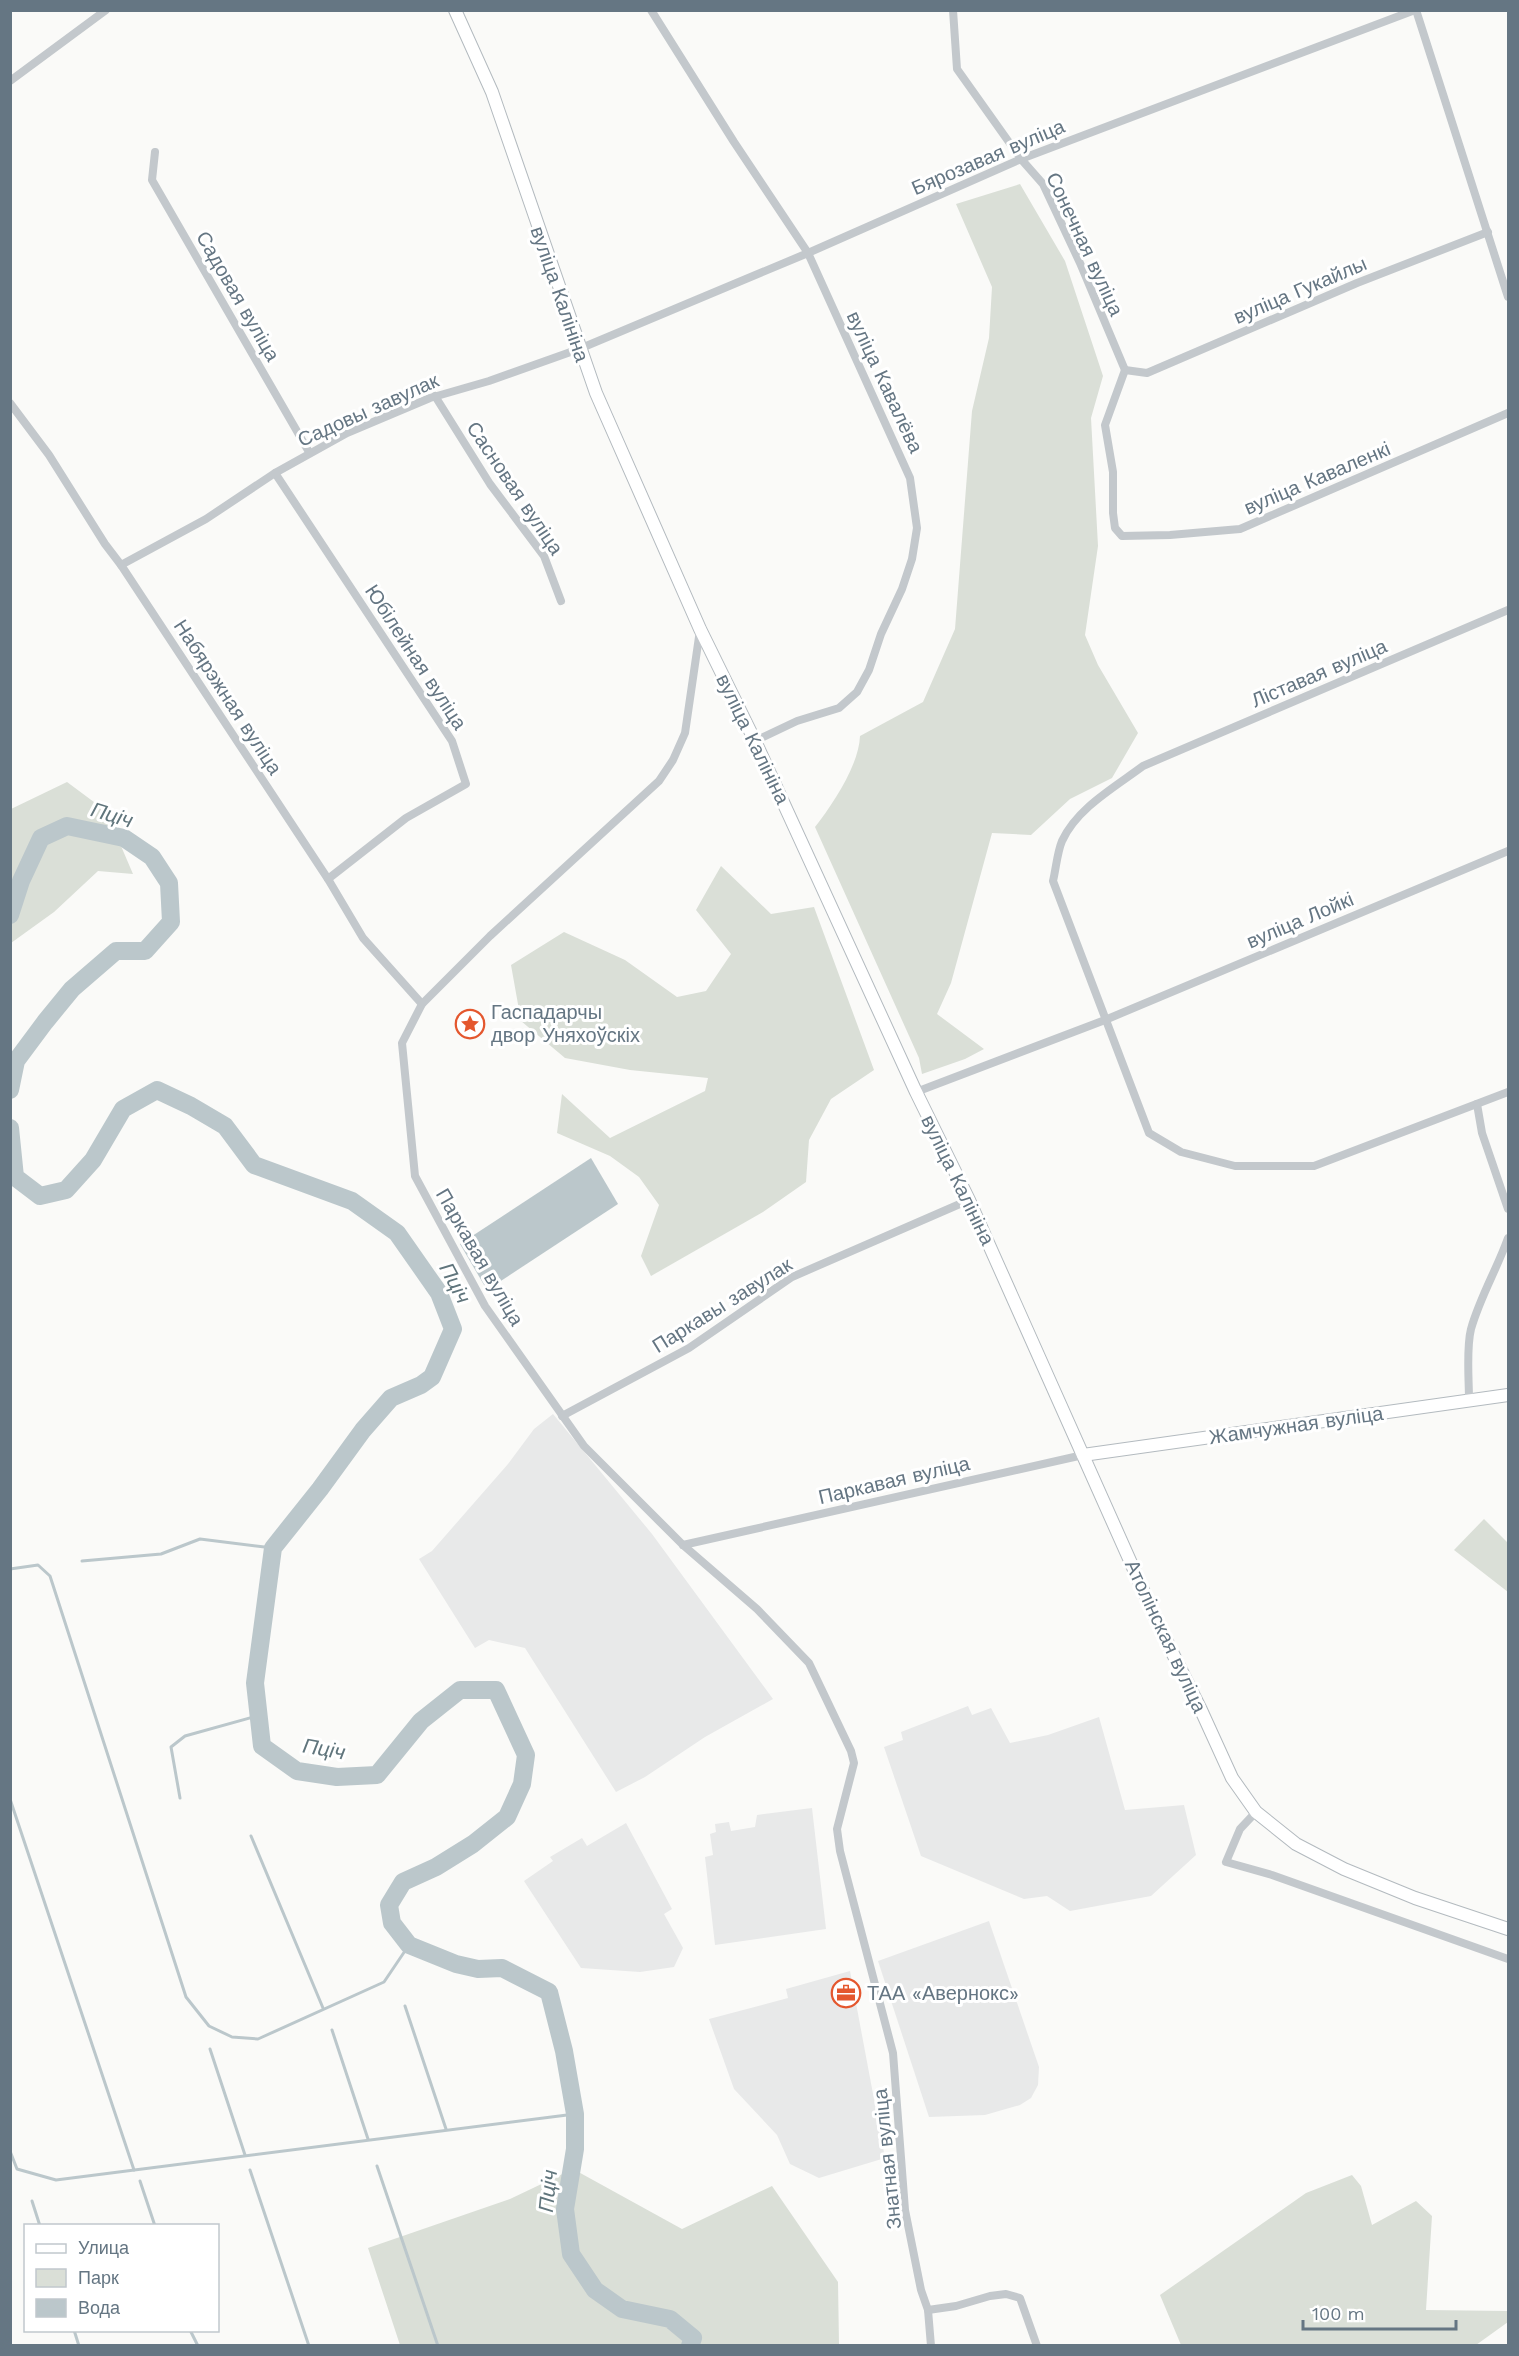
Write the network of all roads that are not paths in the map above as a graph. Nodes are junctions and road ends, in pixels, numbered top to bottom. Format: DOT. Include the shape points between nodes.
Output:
graph roads {
  1 [pos="106,10"];
  2 [pos="455,10"];
  3 [pos="651,10"];
  4 [pos="953,10"];
  5 [pos="1416,10"];
  6 [pos="10,81"];
  7 [pos="155,152"];
  8 [pos="1022,159"];
  9 [pos="1488,232"];
  10 [pos="808,253"];
  11 [pos="1509,297"];
  12 [pos="579,349"];
  13 [pos="1125,370"];
  14 [pos="435,396"];
  15 [pos="10,403"];
  16 [pos="1509,413"];
  17 [pos="309,452"];
  18 [pos="275,473"];
  19 [pos="121,565"];
  20 [pos="561,601"];
  21 [pos="1509,610"];
  22 [pos="700,629"];
  23 [pos="755,741"];
  24 [pos="1509,851"];
  25 [pos="328,879"];
  26 [pos="422,1004"];
  27 [pos="1105,1020"];
  28 [pos="916,1092"];
  29 [pos="1509,1092"];
  30 [pos="1477,1104"];
  31 [pos="969,1200"];
  32 [pos="1509,1209"];
  33 [pos="1509,1238"];
  34 [pos="1509,1395"];
  35 [pos="1469,1400"];
  36 [pos="562,1416"];
  37 [pos="1083,1455"];
  38 [pos="683,1545"];
  39 [pos="1256,1812"];
  40 [pos="1509,1929"];
  41 [pos="1509,1959"];
  42 [pos="928,2310"];
  43 [pos="932,2346"];
  44 [pos="1037,2346"];
  1 -- 6 [label="street"];
  2 -- 12 [label="street, вуліца Калініна" via="492,92"];
  3 -- 10 [label="street, вуліца Кавалёва"];
  4 -- 8 [label="street, Сонечная вуліца" via="957,69"];
  5 -- 8 [label="street, Бярозавая вуліца"];
  5 -- 9 [label="street"];
  7 -- 17 [label="street, Садовая вуліца" via="152,180"];
  8 -- 10 [label="street, Бярозавая вуліца"];
  8 -- 13 [label="street, Сонечная вуліца" via="1042,184"];
  9 -- 11 [label="street"];
  9 -- 13 [label="street, вуліца Гукайлы" via="1147,373"];
  10 -- 12 [label="street, Бярозавая вуліца"];
  10 -- 23 [label="street, вуліца Кавалёва" via="903,460 910,478 917,528 902,589 857,692 839,708 797,721"];
  12 -- 14 [label="street, Садовы завулак"];
  12 -- 22 [label="street, вуліца Калініна"];
  13 -- 16 [label="street, вуліца Каваленкі" via="1105,425 1113,472 1115,528 1122,536 1240,529"];
  14 -- 17 [label="street, Садовы завулак"];
  14 -- 20 [label="street, Сасновая вуліца" via="490,484 544,556"];
  15 -- 19 [label="street, Набярэжная вуліца"];
  17 -- 18 [label="street, Садовы завулак"];
  18 -- 19 [label="street, Садовы завулак" via="206,519"];
  18 -- 25 [label="street, Юбілейная вуліца" via="452,741 466,784 406,818"];
  19 -- 25 [label="street, Набярэжная вуліца"];
  21 -- 27 [label="street, Ліставая вуліца" via="1143,766 1078,817 1062,841 1053,881"];
  22 -- 23 [label="street, вуліца Калініна"];
  22 -- 26 [label="street, Паркавая вуліца" via="685,733 659,781"];
  23 -- 28 [label="street, вуліца Калініна"];
  24 -- 27 [label="street, вуліца Лойкі"];
  25 -- 26 [label="street, Набярэжная вуліца" via="363,938"];
  26 -- 36 [label="street, Паркавая вуліца" via="402,1043 415,1176 485,1306"];
  27 -- 28 [label="street, вуліца Лойкі"];
  27 -- 30 [label="street" via="1149,1133 1181,1152 1234,1166 1314,1166"];
  28 -- 31 [label="street, вуліца Калініна"];
  29 -- 30 [label="street"];
  30 -- 32 [label="street" via="1482,1133"];
  31 -- 36 [label="street, Паркавы завулак" via="792,1277 689,1348"];
  31 -- 37 [label="street, вуліца Калініна"];
  33 -- 35 [label="street" via="1484,1290 1471,1332"];
  34 -- 35 [label="street, Жамчужная вуліца"];
  35 -- 37 [label="street, Жамчужная вуліца"];
  36 -- 38 [label="street, Паркавая вуліца" via="584,1446"];
  37 -- 38 [label="street, Паркавая вуліца"];
  37 -- 39 [label="street, Атолінская вуліца" via="1232,1778"];
  38 -- 42 [label="street, Знатная вуліца" via="757,1610 809,1663 851,1751 854,1763 837,1829 840,1851 893,2053 905,2210"];
  39 -- 40 [label="street, Атолінская вуліца" via="1296,1844 1344,1869"];
  39 -- 41 [label="street" via="1240,1829 1226,1862 1282,1878"];
  42 -- 43 [label="street, Знатная вуліца"];
  42 -- 44 [label="street" via="990,2296 1006,2294 1020,2298"];
}
